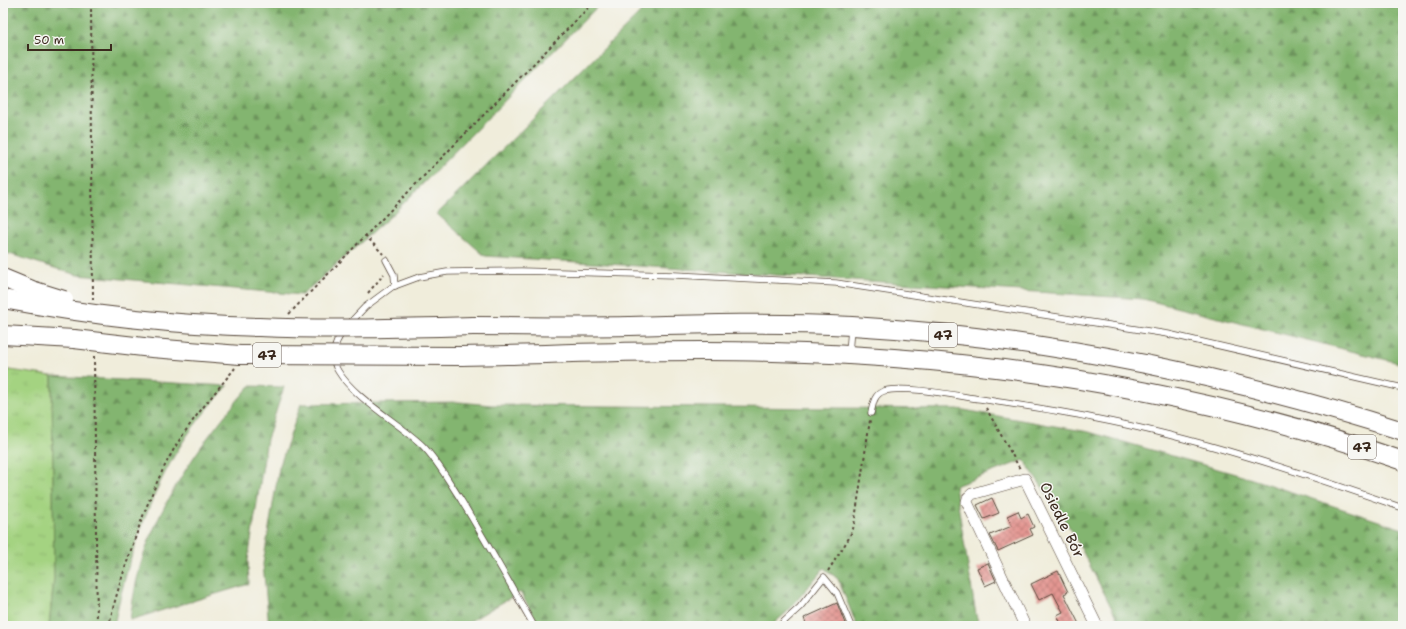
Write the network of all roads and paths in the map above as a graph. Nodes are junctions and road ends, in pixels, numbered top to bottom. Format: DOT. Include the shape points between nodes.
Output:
graph roads {
  1 [pos="593,3"];
  2 [pos="365,234"];
  3 [pos="386,260"];
  4 [pos="3,278"];
  5 [pos="395,286"];
  6 [pos="3,299"];
  7 [pos="288,315"];
  8 [pos="124,317"];
  9 [pos="851,326"];
  10 [pos="10,332"];
  11 [pos="849,356"];
  12 [pos="237,367"];
  13 [pos="1403,388"];
  14 [pos="980,399"];
  15 [pos="871,413"];
  16 [pos="1403,431"];
  17 [pos="1403,460"];
  18 [pos="1025,479"];
  19 [pos="1403,508"];
  20 [pos="824,577"];
  21 [pos="109,626"];
  22 [pos="534,626"];
  23 [pos="779,626"];
  24 [pos="851,626"];
  25 [pos="1025,626"];
  26 [pos="1098,626"];
  1 -- 2 [label="path"];
  2 -- 3 [label="path"];
  2 -- 7 [label="path"];
  3 -- 5 [label="lane" via="394,275"];
  4 -- 8 [label="main road, 47, bridge" via="32,290"];
  5 -- 13 [label="lane" via="433,274 521,271 675,275 836,284 1168,334"];
  5 -- 22 [label="lane" via="365,307 338,338 334,352 337,370 365,400 422,446 436,462"];
  6 -- 8 [label="main road, bridge"];
  8 -- 9 [label="main road, 47, bridge" via="167,322 339,329 727,324"];
  9 -- 11 [label="lane"];
  9 -- 16 [label="main road, 47" via="989,340 1146,364 1300,400"];
  10 -- 11 [label="main road, 47, bridge" via="240,355 461,356 757,352"];
  11 -- 17 [label="main road, 47" via="969,364 1090,381 1224,408"];
  12 -- 21 [label="path" via="198,413 174,448 155,486 144,510 114,602"];
  14 -- 15 [label="lane" via="950,394 883,391 873,401"];
  14 -- 18 [label="path"];
  14 -- 19 [label="lane" via="1094,418 1173,437 1272,465"];
  15 -- 20 [label="path" via="854,526 843,549"];
  18 -- 25 [label="street, Osiedle Bór" via="972,494 968,498"];
  18 -- 26 [label="street, Osiedle Bór"];
  20 -- 23 [label="lane" via="800,607"];
  20 -- 24 [label="lane" via="837,593"];
}
